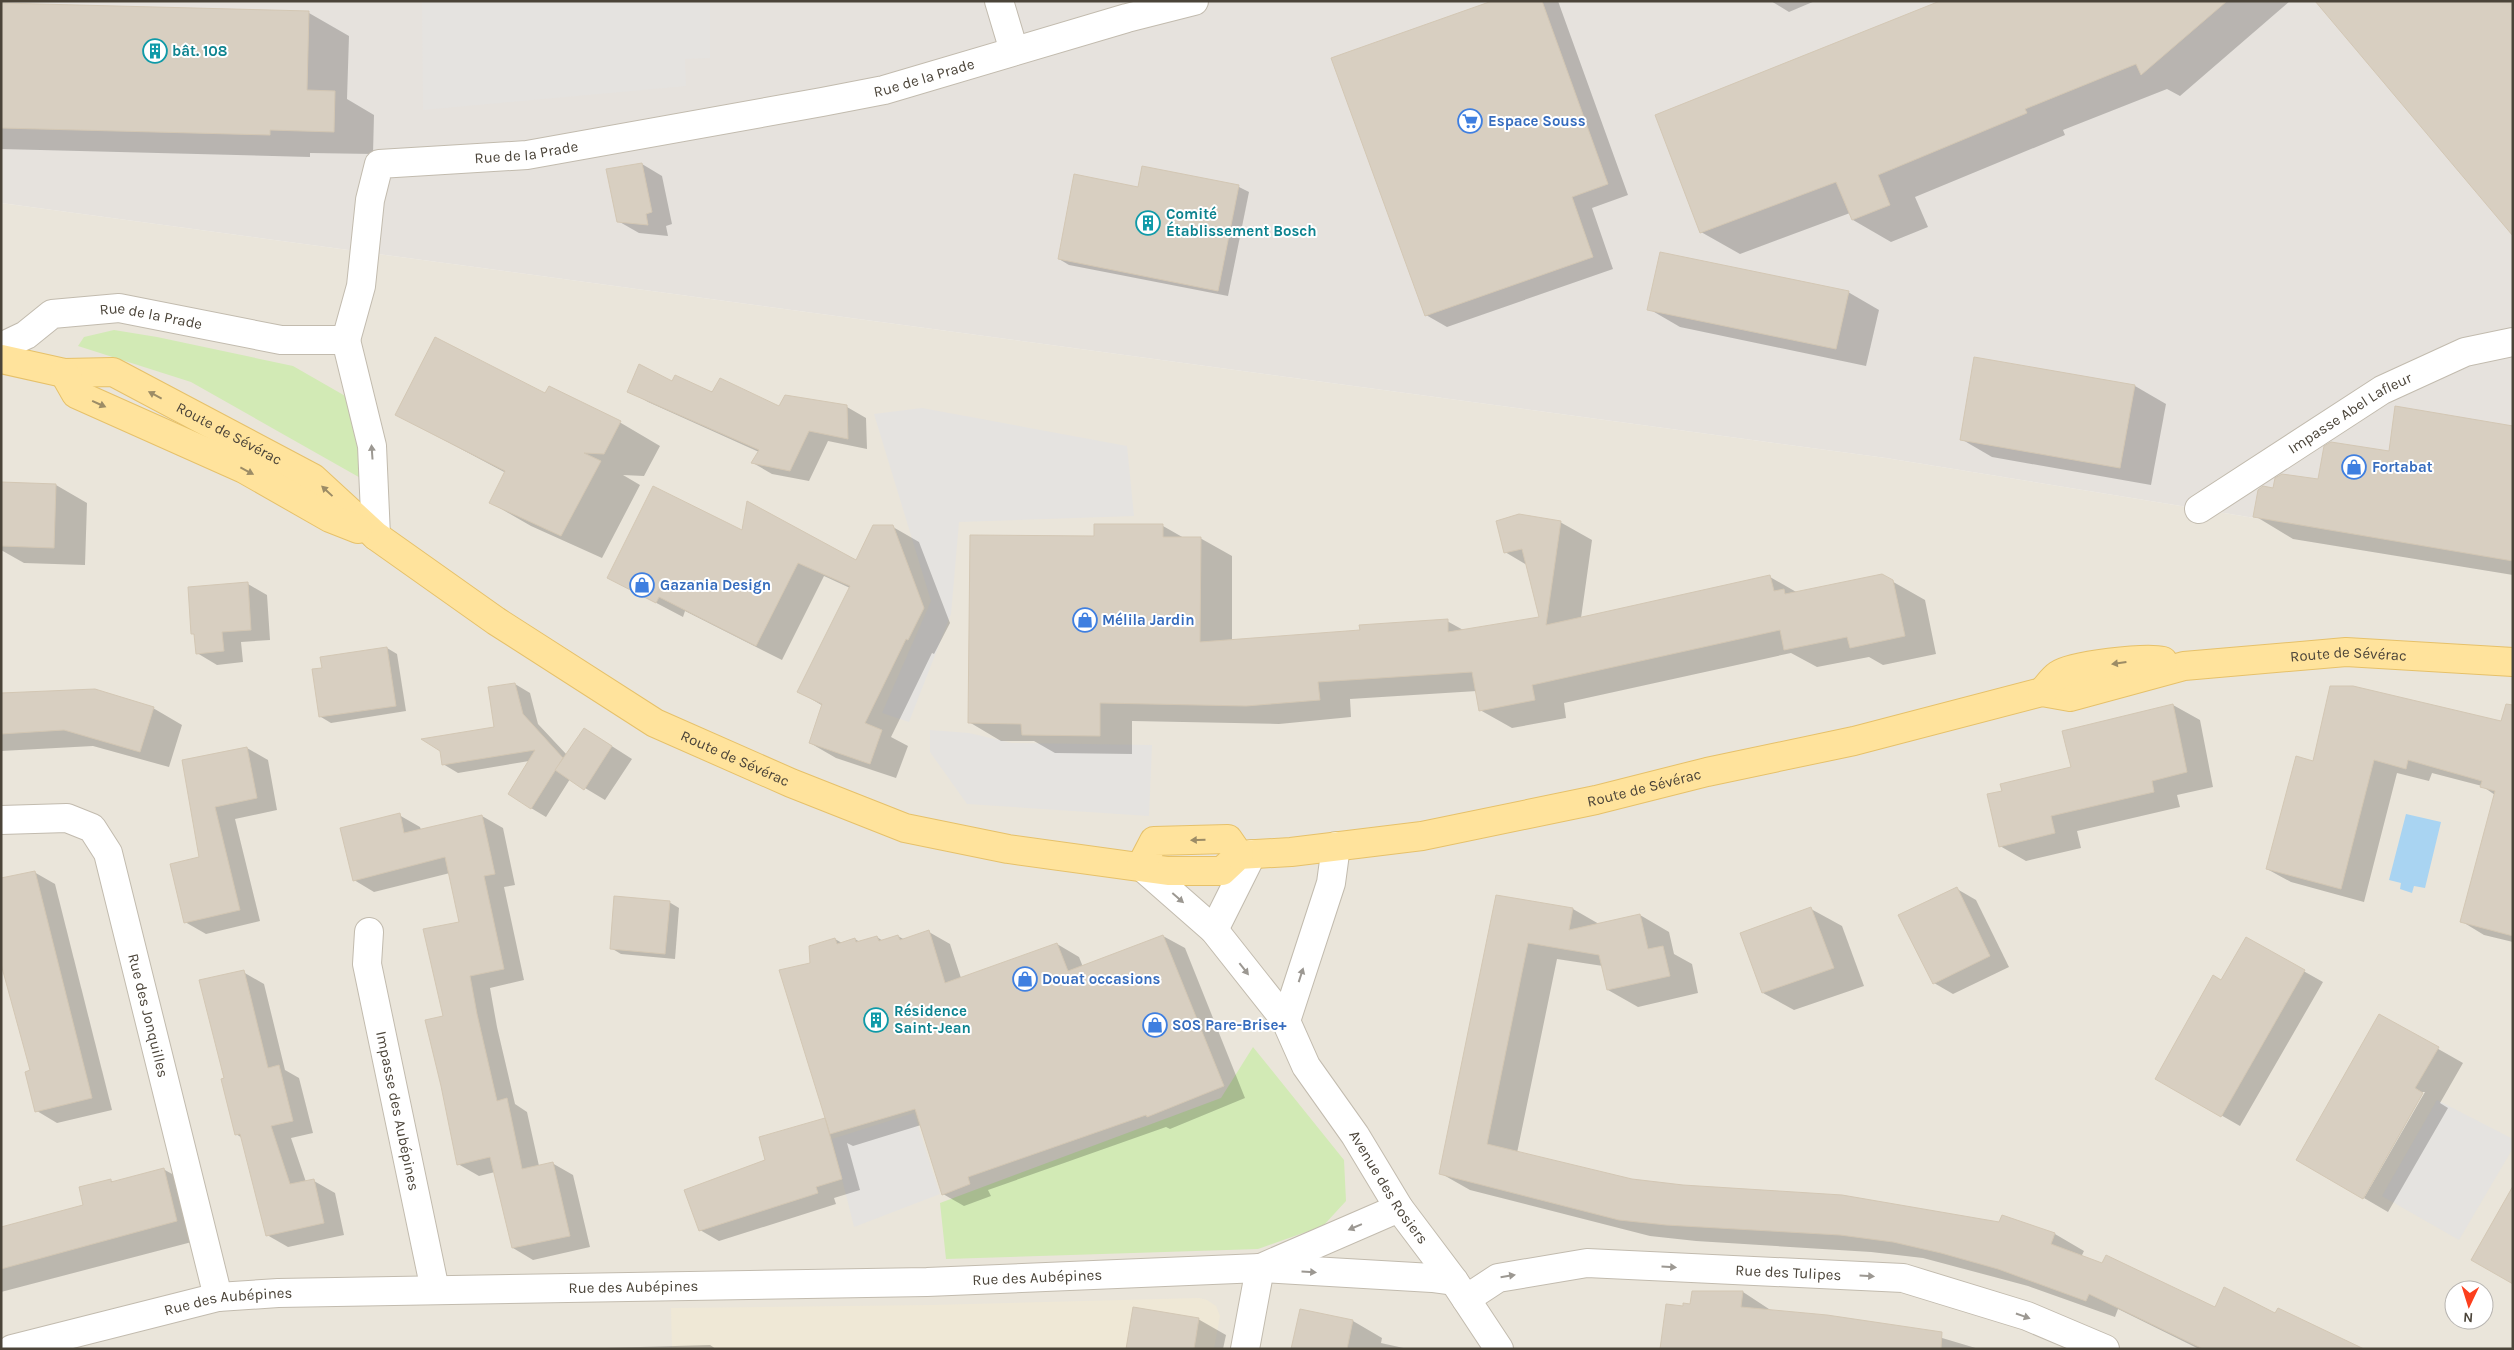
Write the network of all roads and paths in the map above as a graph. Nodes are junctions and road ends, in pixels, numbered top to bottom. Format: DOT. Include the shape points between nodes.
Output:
graph roads {
  1 [pos="999,1"];
  2 [pos="1194,1"];
  3 [pos="1014,51"];
  4 [pos="346,340"];
  5 [pos="2513,342"];
  6 [pos="1,347"];
  7 [pos="1,359"];
  8 [pos="2199,509"];
  9 [pos="376,536"];
  10 [pos="2513,662"];
  11 [pos="1,820"];
  12 [pos="1336,846"];
  13 [pos="1246,854"];
  14 [pos="1141,866"];
  15 [pos="1214,930"];
  16 [pos="369,932"];
  17 [pos="1286,1021"];
  18 [pos="1400,1208"];
  19 [pos="1260,1268"];
  20 [pos="435,1290"];
  21 [pos="1460,1290"];
  22 [pos="218,1297"];
  23 [pos="12,1349"];
  24 [pos="1245,1349"];
  25 [pos="1499,1349"];
  26 [pos="2105,1349"];
  1 -- 3 [label="street"];
  2 -- 3 [label="street, Rue de la Prade"];
  3 -- 4 [label="street, Rue de la Prade" via="884,90 537,153 379,164 370,200 361,286"];
  4 -- 6 [label="street, Rue de la Prade" via="281,340 119,308 52,314 26,335"];
  9 -- 4 [label="street, one-way" via="372,446"];
  5 -- 8 [label="street, Impasse Abel Lafleur" via="2465,352 2382,390"];
  7 -- 9 [label="main road, Route de Sévérac" via="64,373 113,372 313,478"];
  9 -- 14 [label="main road, Route de Sévérac" via="496,621 655,723 791,783 905,828 1008,849"];
  10 -- 12 [label="main road, Route de Sévérac" via="2346,652 2184,666 2150,658 2089,667 2058,674 2042,692 1854,741 1422,836"];
  11 -- 22 [label="street, Rue des Jonquilles" via="67,818 92,828 108,853"];
  12 -- 13 [label="main road, Route de Sévérac"];
  17 -- 12 [label="street, one-way" via="1331,883"];
  13 -- 14 [label="main road, Route de Sévérac" via="1222,872 1168,871"];
  13 -- 15 [label="street"];
  14 -- 15 [label="street, Avenue des Rosiers, one-way"];
  15 -- 17 [label="street, Avenue des Rosiers, one-way"];
  16 -- 20 [label="street, Impasse des Aubépines" via="367,964"];
  17 -- 18 [label="street, Avenue des Rosiers" via="1306,1066 1355,1135"];
  18 -- 19 [label="street, Rue des Aubépines, one-way"];
  18 -- 21 [label="street, Avenue des Rosiers"];
  19 -- 20 [label="street, Rue des Aubépines" via="927,1282"];
  19 -- 21 [label="street, Rue des Aubépines, one-way" via="1432,1278"];
  19 -- 24 [label="street"];
  20 -- 22 [label="street, Rue des Aubépines"];
  21 -- 25 [label="street, Avenue des Rosiers"];
  21 -- 26 [label="street, Rue des Tulipes, one-way" via="1498,1278 1587,1264 1903,1278 2027,1316"];
  22 -- 23 [label="street, Rue des Aubépines"];
}
